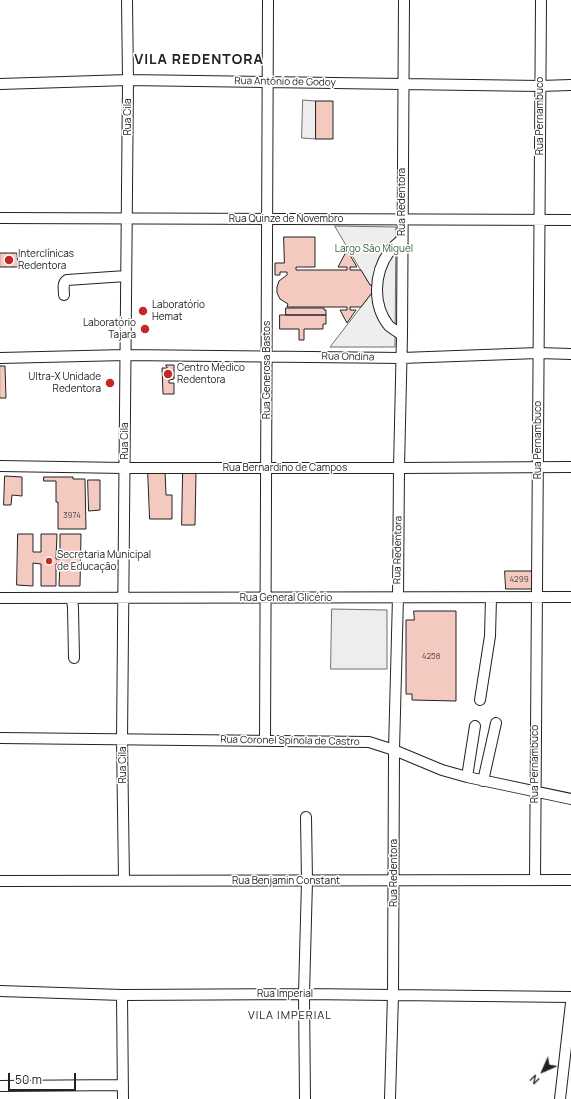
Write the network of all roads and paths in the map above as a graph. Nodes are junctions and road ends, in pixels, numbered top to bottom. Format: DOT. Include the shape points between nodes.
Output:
graph roads {
  1 [pos="128,0"];
  2 [pos="268,0"];
  3 [pos="404,0"];
  4 [pos="541,0"];
  5 [pos="128,80"];
  6 [pos="268,82"];
  7 [pos="0,84"];
  8 [pos="403,84"];
  9 [pos="571,85"];
  10 [pos="540,86"];
  11 [pos="0,218"];
  12 [pos="267,219"];
  13 [pos="127,220"];
  14 [pos="402,220"];
  15 [pos="571,220"];
  16 [pos="539,221"];
  17 [pos="402,239"];
  18 [pos="126,276"];
  19 [pos="64,295"];
  20 [pos="402,335"];
  21 [pos="538,353"];
  22 [pos="571,354"];
  23 [pos="125,355"];
  24 [pos="267,356"];
  25 [pos="0,358"];
  26 [pos="402,358"];
  27 [pos="0,466"];
  28 [pos="538,467"];
  29 [pos="571,467"];
  30 [pos="125,468"];
  31 [pos="266,468"];
  32 [pos="399,468"];
  33 [pos="398,597"];
  34 [pos="537,597"];
  35 [pos="0,598"];
  36 [pos="72,598"];
  37 [pos="124,598"];
  38 [pos="266,598"];
  39 [pos="491,598"];
  40 [pos="571,598"];
  41 [pos="74,658"];
  42 [pos="480,700"];
  43 [pos="496,723"];
  44 [pos="475,726"];
  45 [pos="0,738"];
  46 [pos="122,740"];
  47 [pos="265,741"];
  48 [pos="394,750"];
  49 [pos="467,777"];
  50 [pos="483,781"];
  51 [pos="535,792"];
  52 [pos="571,799"];
  53 [pos="306,817"];
  54 [pos="307,880"];
  55 [pos="394,880"];
  56 [pos="535,880"];
  57 [pos="571,880"];
  58 [pos="124,881"];
  59 [pos="0,882"];
  60 [pos="0,991"];
  61 [pos="304,994"];
  62 [pos="393,994"];
  63 [pos="122,995"];
  64 [pos="571,997"];
  65 [pos="571,1003"];
  66 [pos="123,1085"];
  67 [pos="0,1086"];
  68 [pos="123,1099"];
  69 [pos="305,1099"];
  70 [pos="390,1099"];
  71 [pos="560,1099"];
  1 -- 5 [label="street, Rua Cila"];
  2 -- 6 [label="street, Rua Generosa Bastos"];
  3 -- 8 [label="street, Rua Redentora"];
  4 -- 10 [label="street, Rua Pernambuco"];
  5 -- 6 [label="street, Rua Antônio de Godoy"];
  5 -- 7 [label="street, Rua Antônio de Godoy"];
  5 -- 13 [label="street, Rua Cila"];
  6 -- 8 [label="street, Rua Antônio de Godoy"];
  6 -- 12 [label="street, Rua Generosa Bastos"];
  8 -- 10 [label="street, Rua Antônio de Godoy"];
  8 -- 14 [label="street, Rua Redentora"];
  9 -- 10 [label="street, Rua Antônio de Godoy"];
  10 -- 16 [label="street, Rua Pernambuco"];
  11 -- 13 [label="street, Rua Quinze de Novembro"];
  12 -- 13 [label="street, Rua Quinze de Novembro"];
  12 -- 14 [label="street, Rua Quinze de Novembro"];
  12 -- 24 [label="street, Rua Generosa Bastos"];
  13 -- 18 [label="street, Rua Cila"];
  14 -- 16 [label="street, Rua Quinze de Novembro"];
  14 -- 17 [label="street, Rua Redentora"];
  15 -- 16 [label="street, Rua Quinze de Novembro"];
  16 -- 21 [label="street, Rua Pernambuco"];
  17 -- 20 [label="street, Rua Redentora"];
  17 -- 20 [label="street" via="389,252 382,266 377,290 378,303 384,317 390,326"];
  18 -- 19 [label="street" via="68,280 64,284"];
  18 -- 23 [label="street, Rua Cila"];
  20 -- 26 [label="street, Rua Redentora"];
  21 -- 22 [label="street, Rua Ondina"];
  21 -- 26 [label="street, Rua Ondina"];
  21 -- 28 [label="street, Rua Pernambuco"];
  23 -- 24 [label="street, Rua Ondina"];
  23 -- 25 [label="street, Rua Ondina"];
  23 -- 30 [label="street, Rua Cila"];
  24 -- 26 [label="street, Rua Ondina"];
  24 -- 31 [label="street, Rua Generosa Bastos"];
  26 -- 32 [label="street, Rua Redentora"];
  27 -- 30 [label="street, Rua Bernardino de Campos"];
  28 -- 29 [label="street, Rua Bernardino de Campos"];
  28 -- 32 [label="street, Rua Bernardino de Campos"];
  28 -- 34 [label="street, Rua Pernambuco"];
  30 -- 31 [label="street, Rua Bernardino de Campos"];
  30 -- 37 [label="street, Rua Cila"];
  31 -- 32 [label="street, Rua Bernardino de Campos"];
  31 -- 38 [label="street, Rua Generosa Bastos"];
  32 -- 33 [label="street, Rua Redentora"];
  33 -- 38 [label="street, Rua General Glicério"];
  33 -- 39 [label="street, Rua General Glicério"];
  33 -- 48 [label="street, Rua Redentora"];
  34 -- 39 [label="street, Rua General Glicério"];
  34 -- 40 [label="street, Rua General Glicério"];
  34 -- 51 [label="street, Rua Pernambuco"];
  35 -- 36 [label="street, Rua General Glicério"];
  36 -- 37 [label="street, Rua General Glicério"];
  36 -- 41 [label="street"];
  37 -- 38 [label="street, Rua General Glicério"];
  37 -- 46 [label="street, Rua Cila"];
  38 -- 47 [label="street, Rua Generosa Bastos"];
  39 -- 42 [label="street" via="490,636"];
  43 -- 50 [label="street"];
  44 -- 49 [label="street"];
  45 -- 46 [label="street, Rua Coronel Spínola de Castro"];
  46 -- 47 [label="street, Rua Coronel Spínola de Castro"];
  46 -- 58 [label="street, Rua Cila"];
  47 -- 48 [label="street, Rua Coronel Spínola de Castro" via="369,742"];
  48 -- 49 [label="street, Rua Coronel Spínola de Castro" via="442,770"];
  48 -- 55 [label="street, Rua Redentora"];
  49 -- 50 [label="street, Rua Coronel Spínola de Castro"];
  50 -- 51 [label="street, Rua Coronel Spínola de Castro"];
  51 -- 52 [label="street, Rua Coronel Spínola de Castro"];
  51 -- 56 [label="street, Rua Pernambuco"];
  53 -- 54 [label="street"];
  54 -- 55 [label="street, Rua Benjamin Constant"];
  54 -- 58 [label="street, Rua Benjamin Constant"];
  54 -- 61 [label="street"];
  55 -- 56 [label="street, Rua Benjamin Constant"];
  55 -- 62 [label="street, Rua Redentora"];
  56 -- 57 [label="street, Rua Benjamin Constant"];
  58 -- 59 [label="street, Rua Benjamin Constant"];
  60 -- 63 [label="street, Rua Imperial"];
  61 -- 62 [label="street, Rua Imperial"];
  61 -- 63 [label="street, Rua Imperial"];
  61 -- 69 [label="street"];
  62 -- 64 [label="street, Rua Imperial"];
  62 -- 70 [label="street, Rua Redentora"];
  63 -- 66 [label="street"];
  65 -- 71 [label="street"];
  66 -- 67 [label="street"];
  66 -- 68 [label="street"];
}
